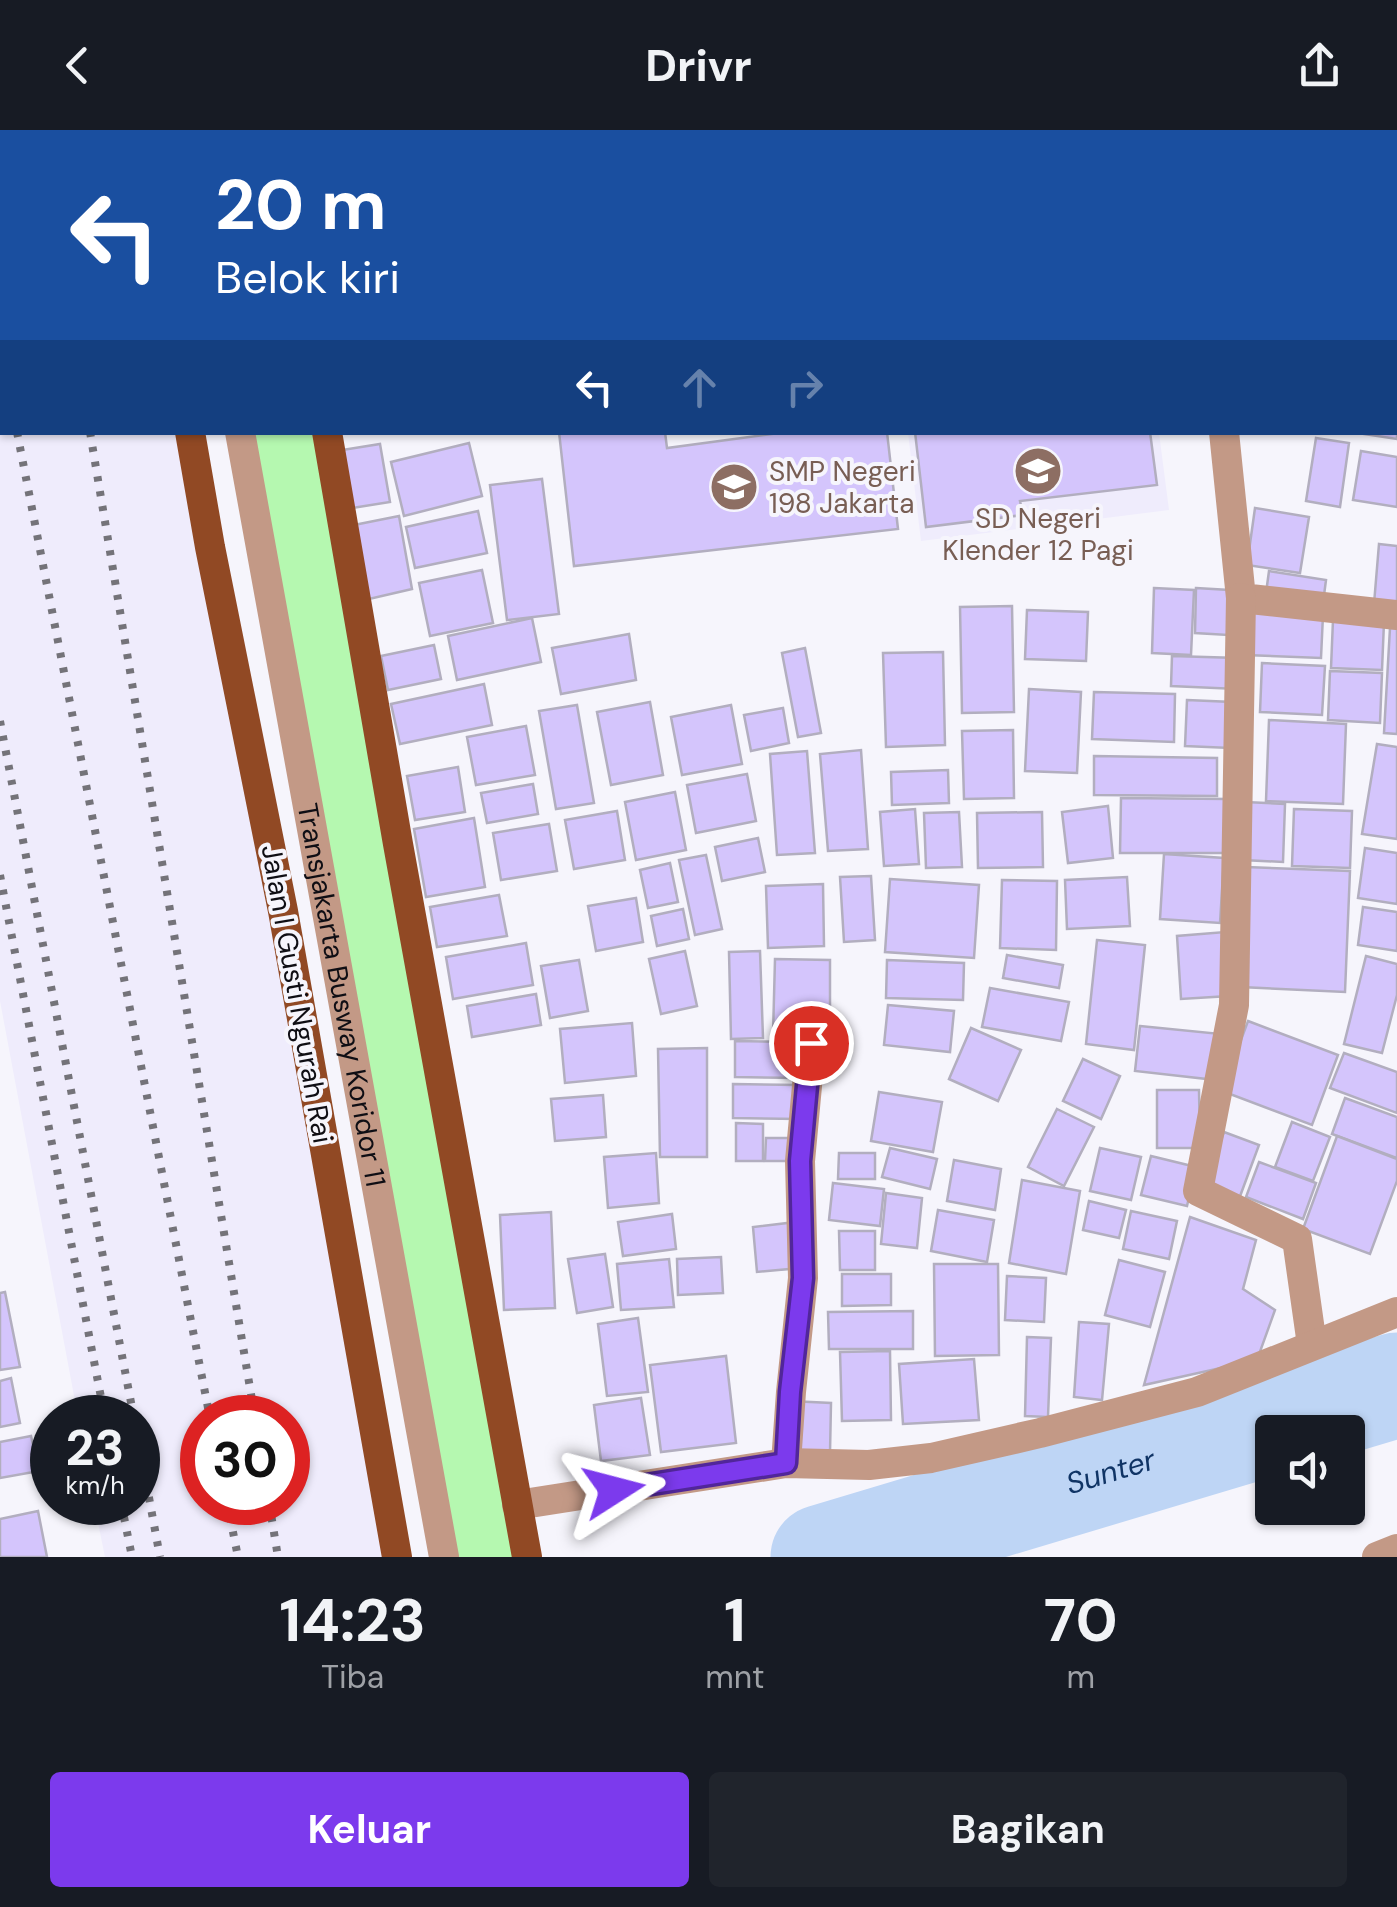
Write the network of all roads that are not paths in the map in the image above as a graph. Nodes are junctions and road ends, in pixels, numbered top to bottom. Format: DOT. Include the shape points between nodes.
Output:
graph roads {
  1 [pos="191,435"];
  2 [pos="241,435"];
  3 [pos="328,435"];
  4 [pos="1224,435"];
  5 [pos="1241,598"];
  6 [pos="1397,615"];
  7 [pos="811,1043"];
  8 [pos="1397,1312"];
  9 [pos="1312,1346"];
  10 [pos="786,1463"];
  11 [pos="517,1506"];
  12 [pos="1397,1549"];
  13 [pos="397,1557"];
  14 [pos="444,1557"];
  15 [pos="527,1557"];
  16 [pos="1377,1557"];
  1 -- 13 [label="main road, Jalan I Gusti Ngurah Rai"];
  2 -- 14 [label="street, Transjakarta Busway Koridor 11"];
  3 -- 11 [label="main road"];
  4 -- 5 [label="street"];
  5 -- 6 [label="street"];
  5 -- 9 [label="street" via="1234,1004 1198,1192 1297,1239"];
  7 -- 10 [label="street" via="800,1161 803,1278"];
  8 -- 9 [label="street"];
  9 -- 10 [label="street" via="1197,1392 931,1458"];
  10 -- 11 [label="street"];
  11 -- 15 [label="main road"];
  12 -- 16 [label="street"];
}
